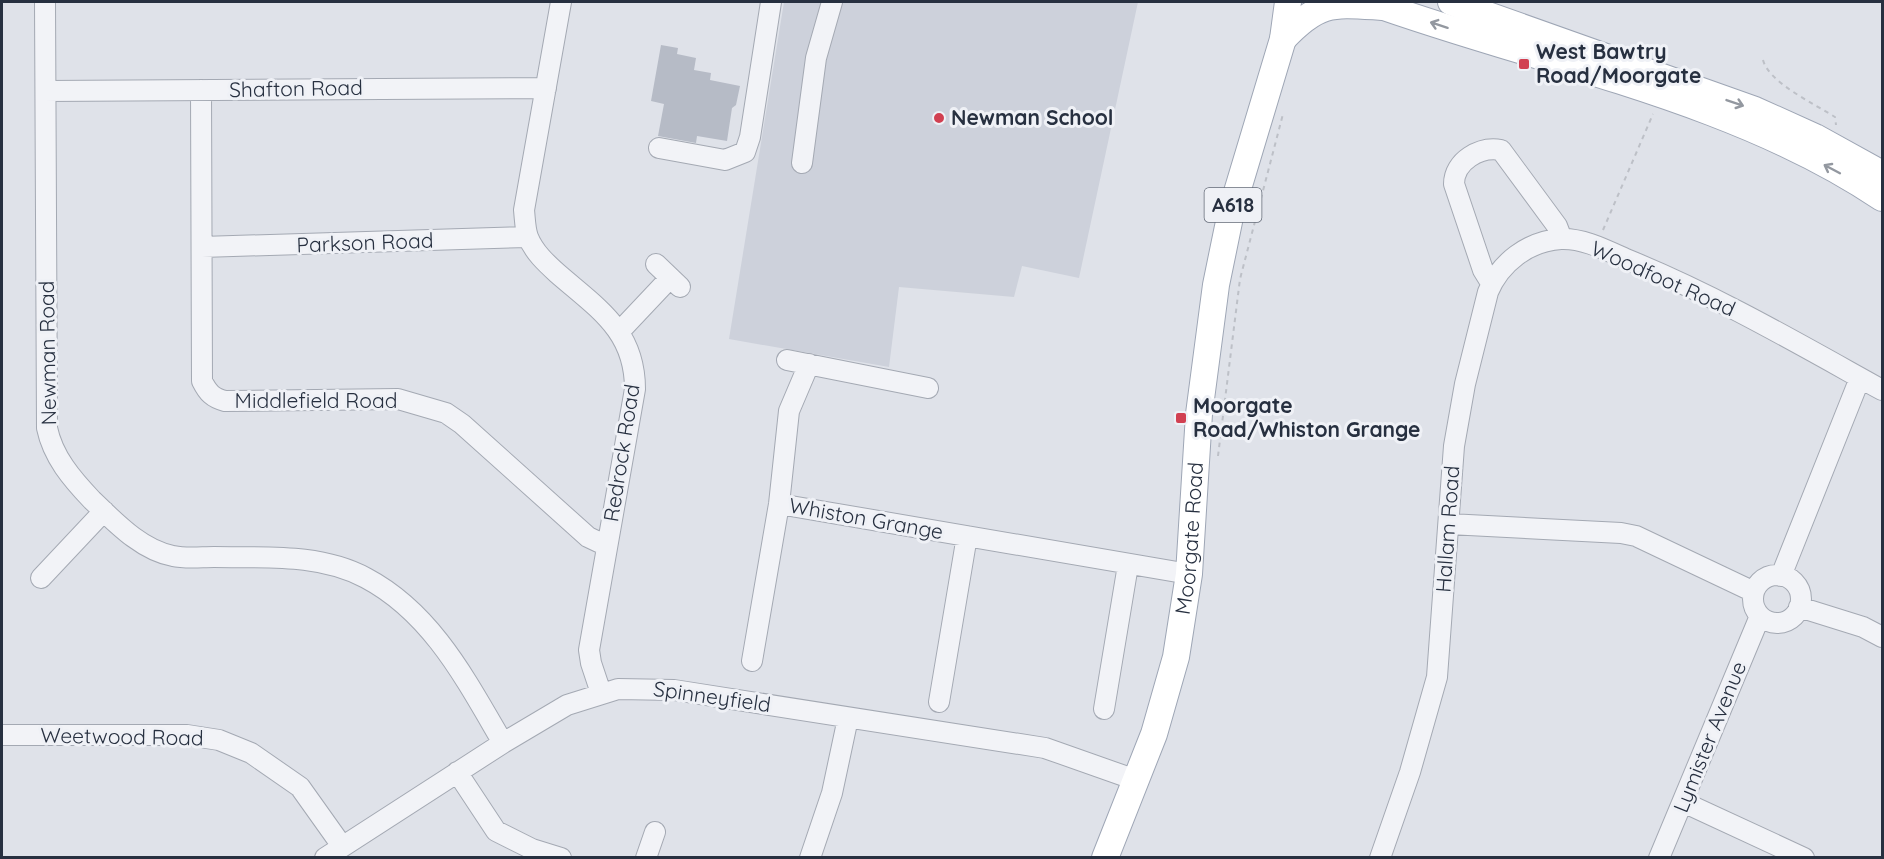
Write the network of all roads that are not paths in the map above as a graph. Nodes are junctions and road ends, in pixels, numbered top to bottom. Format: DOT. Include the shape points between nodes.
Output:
graph roads {
  1 [pos="45,2"];
  2 [pos="561,2"];
  3 [pos="771,2"];
  4 [pos="832,2"];
  5 [pos="1288,2"];
  6 [pos="1451,2"];
  7 [pos="1377,4"];
  8 [pos="1283,39"];
  9 [pos="546,88"];
  10 [pos="201,90"];
  11 [pos="46,91"];
  12 [pos="659,148"];
  13 [pos="802,163"];
  14 [pos="1882,174"];
  15 [pos="1882,198"];
  16 [pos="528,237"];
  17 [pos="1562,239"];
  18 [pos="202,248"];
  19 [pos="668,276"];
  20 [pos="1491,284"];
  21 [pos="620,331"];
  22 [pos="787,360"];
  23 [pos="810,364"];
  24 [pos="1860,378"];
  25 [pos="928,388"];
  26 [pos="1882,390"];
  27 [pos="779,504"];
  28 [pos="104,511"];
  29 [pos="1449,524"];
  30 [pos="967,536"];
  31 [pos="607,546"];
  32 [pos="1128,565"];
  33 [pos="1189,574"];
  34 [pos="1781,576"];
  35 [pos="41,578"];
  36 [pos="1754,592"];
  37 [pos="1799,607"];
  38 [pos="1760,616"];
  39 [pos="1882,637"];
  40 [pos="752,661"];
  41 [pos="601,693"];
  42 [pos="939,702"];
  43 [pos="1104,710"];
  44 [pos="848,718"];
  45 [pos="2,735"];
  46 [pos="503,742"];
  47 [pos="458,772"];
  48 [pos="1136,780"];
  49 [pos="1683,802"];
  50 [pos="655,832"];
  51 [pos="342,846"];
  52 [pos="326,858"];
  53 [pos="561,858"];
  54 [pos="646,858"];
  55 [pos="810,858"];
  56 [pos="1105,858"];
  57 [pos="1380,858"];
  58 [pos="1659,858"];
  59 [pos="1804,858"];
  1 -- 11 [label="street, Newman Road"];
  2 -- 9 [label="street, Redrock Road"];
  3 -- 12 [label="street" via="745,152 725,160"];
  4 -- 13 [label="street" via="816,58"];
  5 -- 8 [label="main road, Moorgate Road / A618"];
  6 -- 14 [label="main road, one-way" via="1755,110"];
  7 -- 8 [label="main road" via="1317,9"];
  15 -- 7 [label="main road, one-way" via="1806,155 1699,108"];
  8 -- 33 [label="main road, Moorgate Road / A618" via="1231,212 1216,285 1199,414"];
  9 -- 10 [label="street, Shafton Road"];
  9 -- 16 [label="street, Redrock Road" via="524,210"];
  10 -- 11 [label="street, Shafton Road"];
  10 -- 18 [label="street, Middlefield Road"];
  11 -- 28 [label="street, Newman Road" via="47,428 61,464"];
  16 -- 18 [label="street, Parkson Road"];
  16 -- 21 [label="street, Redrock Road" via="544,261"];
  17 -- 20 [label="street, Hallam Road" via="1534,244 1519,253 1505,264"];
  17 -- 20 [label="street, Woodfoot Road" via="1557,226 1501,150 1490,148 1460,163 1454,173 1454,184"];
  17 -- 24 [label="street, Woodfoot Road" via="1596,246 1658,272"];
  18 -- 31 [label="street, Middlefield Road" via="202,381 214,398 398,399 446,412 588,537"];
  19 -- 21 [label="street"];
  20 -- 29 [label="street, Hallam Road" via="1465,384 1454,446"];
  21 -- 31 [label="street, Redrock Road" via="630,350 635,389"];
  22 -- 23 [label="street"];
  23 -- 25 [label="street"];
  23 -- 27 [label="street" via="789,411"];
  24 -- 26 [label="street, Woodfoot Road"];
  24 -- 34 [label="street"];
  27 -- 30 [label="street, Whiston Grange"];
  27 -- 40 [label="street, Whiston Grange"];
  28 -- 35 [label="street"];
  28 -- 46 [label="street, Newman Road" via="135,538 174,556 296,558 363,576 423,622 452,657"];
  29 -- 36 [label="street" via="1628,535"];
  29 -- 57 [label="street, Hallam Road" via="1437,677"];
  30 -- 32 [label="street, Whiston Grange"];
  30 -- 42 [label="street, Whiston Grange"];
  31 -- 41 [label="street, Redrock Road" via="589,650"];
  32 -- 33 [label="street, Whiston Grange"];
  32 -- 43 [label="street"];
  33 -- 48 [label="main road, Moorgate Road / A618" via="1170,678"];
  34 -- 36 [label="street" via="1764,579"];
  34 -- 37 [label="street" via="1797,587"];
  36 -- 38 [label="street" via="1753,605"];
  37 -- 38 [label="street" via="1782,623"];
  37 -- 39 [label="street"];
  38 -- 49 [label="street, Lymister Avenue"];
  41 -- 44 [label="street, Spinneyfield" via="634,687 664,688"];
  41 -- 46 [label="street, Spinneyfield" via="567,705"];
  44 -- 48 [label="street, Spinneyfield" via="1045,748"];
  44 -- 55 [label="street" via="832,794"];
  45 -- 51 [label="street, Weetwood Road" via="186,735 219,740 251,753 300,787"];
  46 -- 47 [label="street, Spinneyfield"];
  47 -- 51 [label="street, Spinneyfield"];
  47 -- 53 [label="street" via="496,831"];
  48 -- 56 [label="main road, Moorgate Road / A618"];
  49 -- 58 [label="street, Lymister Avenue"];
  49 -- 59 [label="street"];
  50 -- 54 [label="street"];
  51 -- 52 [label="street, Spinneyfield"];
}
